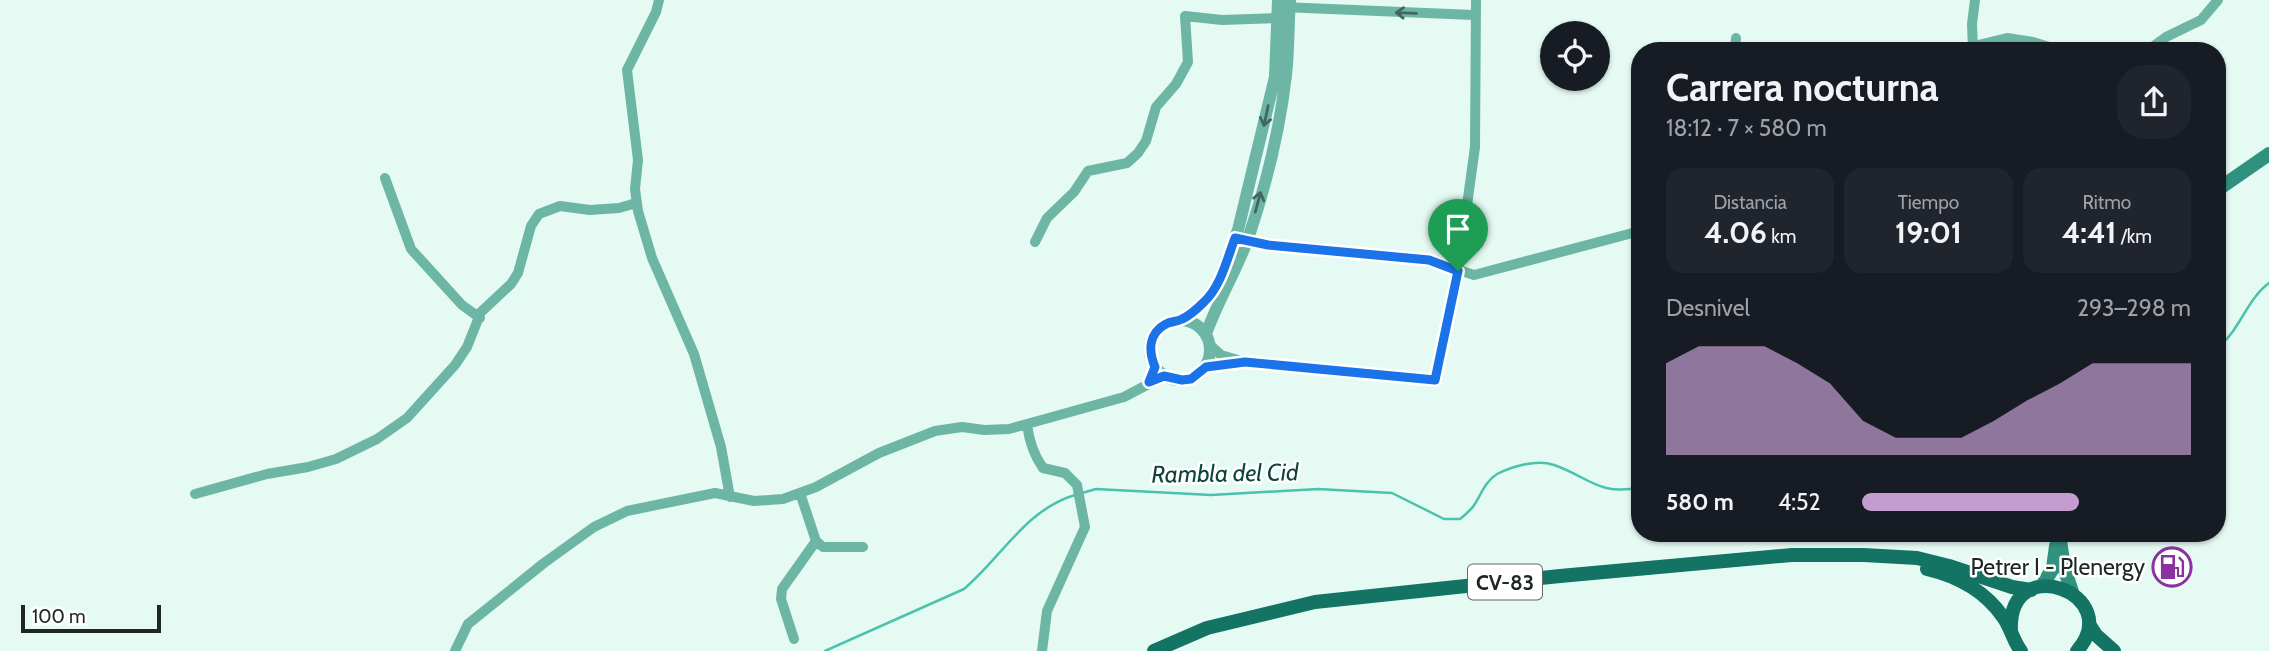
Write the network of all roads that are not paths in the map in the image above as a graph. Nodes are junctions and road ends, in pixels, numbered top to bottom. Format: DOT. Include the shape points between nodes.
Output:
graph roads {
  1 [pos="659,0"];
  2 [pos="1476,0"];
  3 [pos="1975,0"];
  4 [pos="2218,0"];
  5 [pos="1283,6"];
  6 [pos="1474,15"];
  7 [pos="1736,38"];
  8 [pos="1736,42"];
  9 [pos="1973,42"];
  10 [pos="1993,42"];
  11 [pos="2033,42"];
  12 [pos="2159,42"];
  13 [pos="2269,147"];
  14 [pos="2269,154"];
  15 [pos="2252,166"];
  16 [pos="384,178"];
  17 [pos="2226,184"];
  18 [pos="636,203"];
  19 [pos="1631,233"];
  20 [pos="1241,239"];
  21 [pos="1035,242"];
  22 [pos="1458,271"];
  23 [pos="480,318"];
  24 [pos="1181,320"];
  25 [pos="1208,340"];
  26 [pos="1245,362"];
  27 [pos="1206,367"];
  28 [pos="1159,371"];
  29 [pos="1027,424"];
  30 [pos="800,493"];
  31 [pos="195,494"];
  32 [pos="730,497"];
  33 [pos="816,541"];
  34 [pos="2058,542"];
  35 [pos="2060,542"];
  36 [pos="863,547"];
  37 [pos="1864,555"];
  38 [pos="2036,588"];
  39 [pos="2072,592"];
  40 [pos="2089,624"];
  41 [pos="2011,632"];
  42 [pos="794,639"];
  43 [pos="455,651"];
  44 [pos="1042,651"];
  45 [pos="1154,651"];
  46 [pos="2021,651"];
  47 [pos="2077,651"];
  48 [pos="2114,651"];
  1 -- 18 [label="street" via="627,70 639,160"];
  2 -- 6 [label="street"];
  3 -- 9 [label="street"];
  4 -- 12 [label="street" via="2201,20"];
  6 -- 5 [label="street, one-way"];
  5 -- 20 [label="street" via="1284,88 1272,152"];
  5 -- 21 [label="street" via="1222,20 1185,16 1185,70 1156,107 1146,141 1127,163 1088,171 1047,218"];
  6 -- 22 [label="street" via="1475,147"];
  7 -- 8 [label="street"];
  10 -- 11 [label="street" via="2007,38"];
  13 -- 15 [label="main road"];
  14 -- 15 [label="main road"];
  15 -- 17 [label="main road"];
  16 -- 23 [label="street" via="411,249"];
  18 -- 23 [label="street" via="590,210 560,206 539,214 531,226 518,274"];
  18 -- 32 [label="street" via="652,258 694,354"];
  19 -- 22 [label="street" via="1474,275"];
  20 -- 22 [label="street" via="1429,260"];
  20 -- 24 [label="street" via="1205,302"];
  20 -- 25 [label="street"];
  22 -- 26 [label="street" via="1435,380"];
  23 -- 31 [label="street" via="455,365 407,418 377,439 336,459"];
  24 -- 25 [label="street" via="1196,324"];
  24 -- 28 [label="street" via="1168,322 1151,341 1150,355"];
  25 -- 26 [label="street" via="1220,355"];
  25 -- 27 [label="street"];
  26 -- 27 [label="street"];
  27 -- 28 [label="street" via="1182,380"];
  28 -- 29 [label="street" via="1138,391 1124,397"];
  29 -- 30 [label="street" via="1009,429 935,431"];
  29 -- 44 [label="street" via="1043,468 1065,473 1077,485 1085,527 1047,611"];
  30 -- 32 [label="street" via="783,499"];
  30 -- 33 [label="street"];
  32 -- 43 [label="street" via="715,493 627,510 594,527 468,624"];
  33 -- 36 [label="street" via="823,547"];
  33 -- 42 [label="street" via="782,589"];
  34 -- 38 [label="main road" via="2053,568"];
  35 -- 39 [label="main road"];
  37 -- 38 [label="main road, CV-83" via="1917,558 2012,587"];
  37 -- 41 [label="main road, CV-83" via="1962,580 1984,596"];
  37 -- 45 [label="main road, CV-83" via="1792,555 1315,602 1207,628"];
  38 -- 39 [label="main road, CV-83" via="2060,587"];
  38 -- 41 [label="main road" via="2014,608"];
  39 -- 40 [label="main road" via="2083,604"];
  40 -- 47 [label="main road"];
  40 -- 48 [label="main road"];
  41 -- 46 [label="main road, CV-83"];
}
